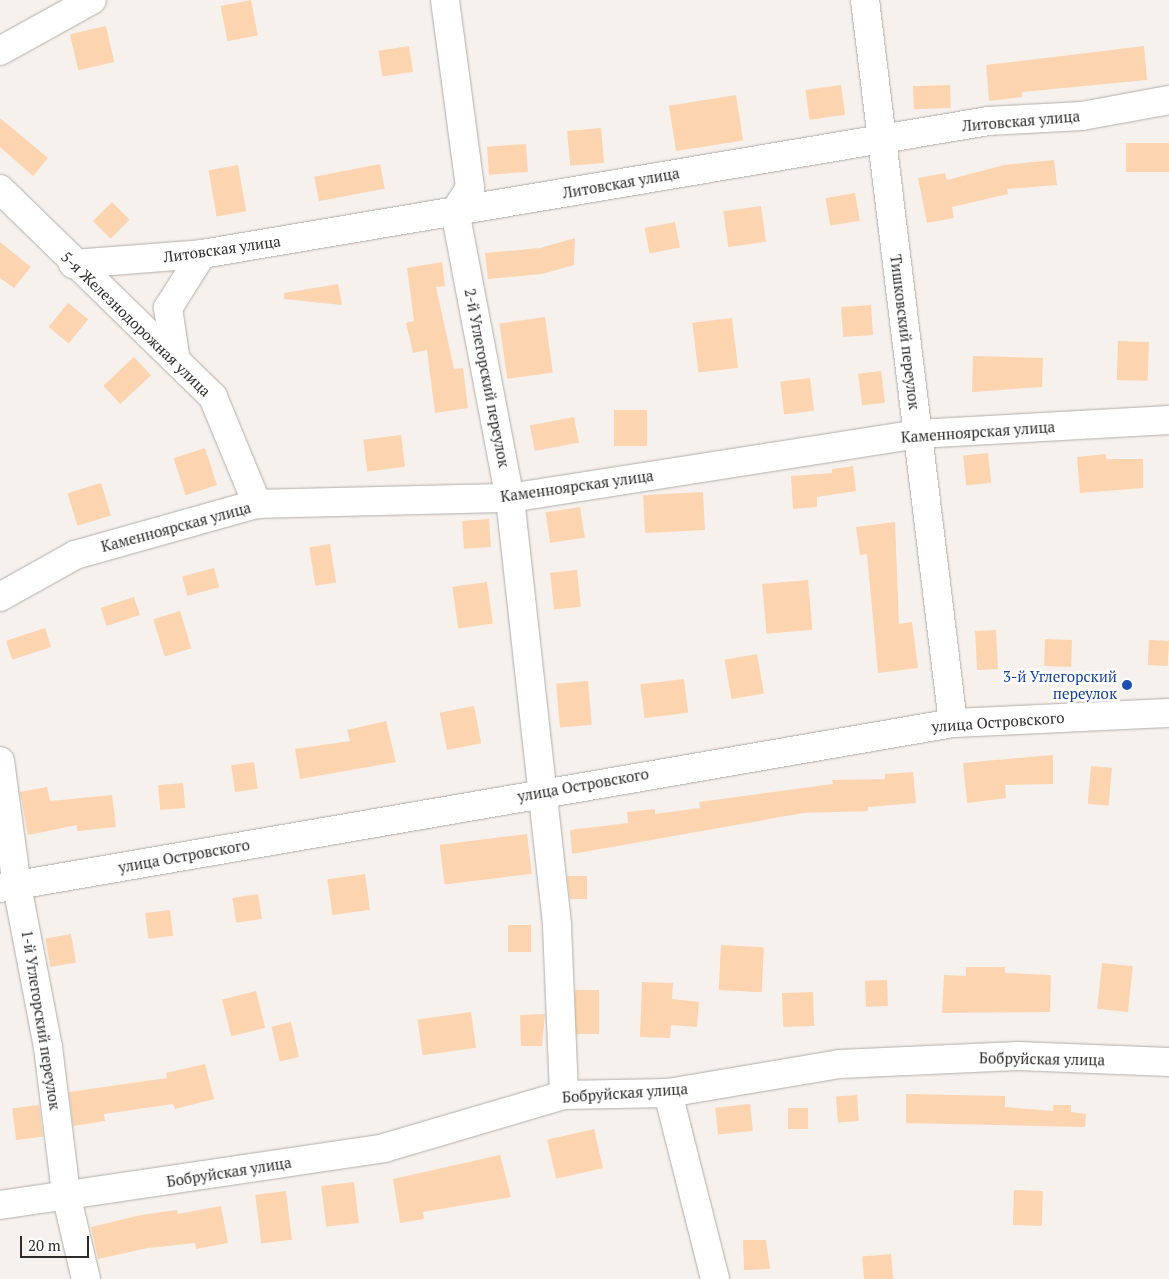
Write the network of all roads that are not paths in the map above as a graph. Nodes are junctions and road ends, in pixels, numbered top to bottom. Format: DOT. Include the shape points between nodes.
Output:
graph roads {
  1 [pos="92,0"];
  2 [pos="445,0"];
  3 [pos="865,0"];
  4 [pos="0,51"];
  5 [pos="1169,100"];
  6 [pos="882,140"];
  7 [pos="0,189"];
  8 [pos="455,211"];
  9 [pos="202,254"];
  10 [pos="73,264"];
  11 [pos="176,361"];
  12 [pos="1169,420"];
  13 [pos="918,434"];
  14 [pos="510,498"];
  15 [pos="257,504"];
  16 [pos="0,597"];
  17 [pos="1169,713"];
  18 [pos="954,723"];
  19 [pos="0,761"];
  20 [pos="541,792"];
  21 [pos="9,887"];
  22 [pos="1169,1062"];
  23 [pos="668,1093"];
  24 [pos="564,1095"];
  25 [pos="66,1194"];
  26 [pos="0,1206"];
  27 [pos="86,1279"];
  28 [pos="715,1279"];
  1 -- 4 [label="street"];
  2 -- 8 [label="street" via="470,188"];
  3 -- 6 [label="street, Тишковский переулок"];
  5 -- 6 [label="street, Литовская улица" via="1082,116 988,122"];
  6 -- 8 [label="street, Литовская улица"];
  6 -- 13 [label="street, Тишковский переулок"];
  7 -- 10 [label="street, 5-я Железнодорожная улица"];
  8 -- 9 [label="street, Литовская улица"];
  8 -- 14 [label="street, 2-й Углегорский переулок"];
  9 -- 10 [label="street, Литовская улица"];
  9 -- 11 [label="street" via="168,308"];
  10 -- 11 [label="street, 5-я Железнодорожная улица"];
  11 -- 15 [label="street, 5-я Железнодорожная улица" via="214,397"];
  12 -- 13 [label="street, Каменноярская улица"];
  13 -- 14 [label="street, Каменноярская улица"];
  13 -- 18 [label="street, Тишковский переулок"];
  14 -- 15 [label="street, Каменноярская улица"];
  14 -- 20 [label="street, 2-й Углегорский переулок"];
  15 -- 16 [label="street, Каменноярская улица" via="75,555"];
  17 -- 18 [label="street, улица Островского"];
  18 -- 20 [label="street, улица Островского"];
  19 -- 21 [label="street, 1-й Углегорский переулок"];
  20 -- 21 [label="street, улица Островского"];
  20 -- 24 [label="street, 2-й Углегорский переулок" via="558,926"];
  21 -- 25 [label="street, 1-й Углегорский переулок" via="48,1047"];
  22 -- 23 [label="street, Бобруйская улица" via="1018,1056 840,1064"];
  23 -- 24 [label="street, Бобруйская улица"];
  23 -- 28 [label="street"];
  24 -- 25 [label="street, Бобруйская улица" via="483,1122 384,1148"];
  25 -- 26 [label="street, Бобруйская улица"];
  25 -- 27 [label="street, 1-й Углегорский переулок"];
}
